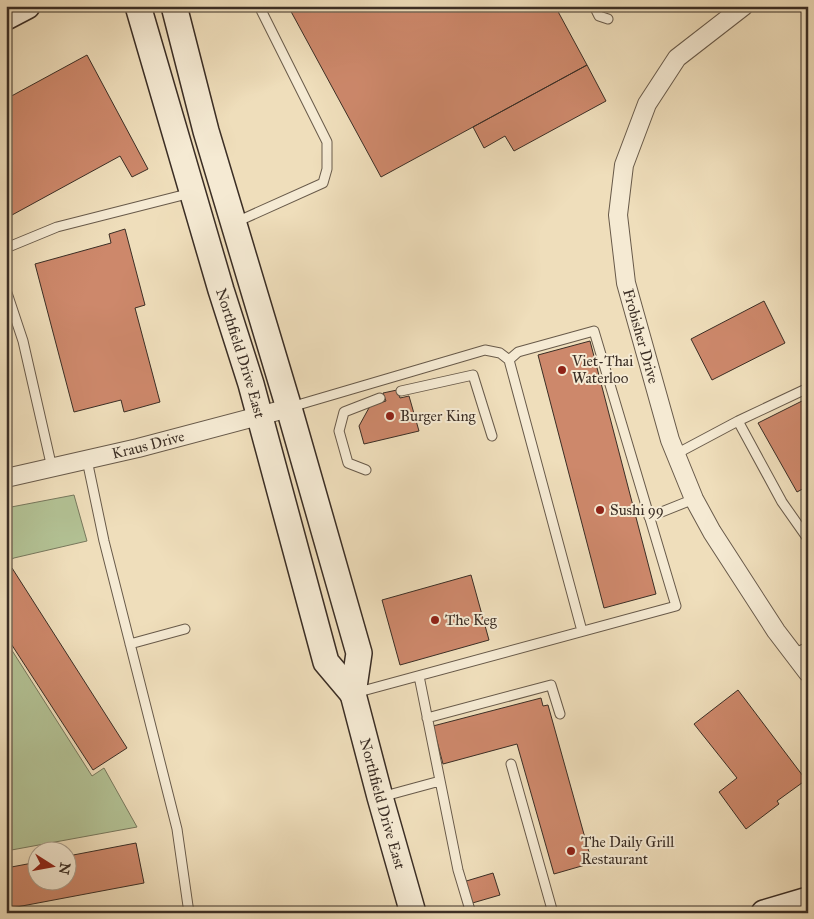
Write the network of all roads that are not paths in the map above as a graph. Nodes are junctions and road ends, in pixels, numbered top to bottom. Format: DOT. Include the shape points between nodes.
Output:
graph roads {
  1 [pos="26,6"];
  2 [pos="138,6"];
  3 [pos="174,6"];
  4 [pos="259,6"];
  5 [pos="594,6"];
  6 [pos="744,6"];
  7 [pos="6,17"];
  8 [pos="608,19"];
  9 [pos="193,192"];
  10 [pos="234,223"];
  11 [pos="6,248"];
  12 [pos="6,290"];
  13 [pos="509,360"];
  14 [pos="808,388"];
  15 [pos="402,391"];
  16 [pos="380,398"];
  17 [pos="289,408"];
  18 [pos="259,416"];
  19 [pos="738,421"];
  20 [pos="492,436"];
  21 [pos="676,454"];
  22 [pos="87,460"];
  23 [pos="52,468"];
  24 [pos="366,470"];
  25 [pos="6,478"];
  26 [pos="694,499"];
  27 [pos="649,516"];
  28 [pos="808,538"];
  29 [pos="185,629"];
  30 [pos="582,631"];
  31 [pos="130,644"];
  32 [pos="800,650"];
  33 [pos="808,673"];
  34 [pos="419,676"];
  35 [pos="353,694"];
  36 [pos="560,714"];
  37 [pos="427,718"];
  38 [pos="511,764"];
  39 [pos="440,781"];
  40 [pos="380,797"];
  41 [pos="808,900"];
  42 [pos="189,913"];
  43 [pos="413,913"];
  44 [pos="473,913"];
  45 [pos="553,913"];
  46 [pos="764,913"];
  1 -- 7 [label="main road"];
  2 -- 9 [label="main road, Northfield Drive East"];
  3 -- 10 [label="main road, Northfield Drive East"];
  4 -- 10 [label="lane" via="327,142 327,169 323,183"];
  5 -- 8 [label="lane" via="599,16"];
  6 -- 21 [label="street, Frobisher Drive" via="677,58 647,104 624,165 618,215 626,283"];
  9 -- 11 [label="lane" via="57,227"];
  9 -- 18 [label="main road, Northfield Drive East"];
  10 -- 17 [label="main road, Northfield Drive East"];
  12 -- 23 [label="lane" via="23,341"];
  13 -- 17 [label="lane" via="500,353 484,350"];
  13 -- 27 [label="lane" via="518,352 594,332"];
  13 -- 30 [label="lane"];
  14 -- 19 [label="lane"];
  15 -- 20 [label="lane" via="473,375"];
  16 -- 24 [label="lane" via="344,412 339,431 348,463"];
  17 -- 18 [label="street, Kraus Drive"];
  17 -- 35 [label="main road, Northfield Drive East" via="358,653"];
  18 -- 22 [label="street, Kraus Drive"];
  18 -- 35 [label="main road, Northfield Drive East" via="326,662"];
  19 -- 21 [label="lane"];
  19 -- 28 [label="lane" via="782,502"];
  21 -- 26 [label="street, Frobisher Drive"];
  22 -- 23 [label="street, Kraus Drive"];
  22 -- 31 [label="lane"];
  23 -- 25 [label="street, Kraus Drive"];
  26 -- 27 [label="lane"];
  26 -- 32 [label="street, Frobisher Drive" via="776,631"];
  27 -- 30 [label="lane" via="676,606"];
  29 -- 31 [label="lane"];
  30 -- 34 [label="lane"];
  31 -- 42 [label="lane" via="177,829"];
  32 -- 33 [label="street, Frobisher Drive"];
  34 -- 35 [label="lane"];
  34 -- 37 [label="lane"];
  35 -- 40 [label="main road, Northfield Drive East"];
  36 -- 37 [label="lane" via="551,685"];
  37 -- 39 [label="lane"];
  38 -- 45 [label="lane"];
  39 -- 40 [label="lane"];
  39 -- 44 [label="lane" via="458,870"];
  40 -- 43 [label="main road, Northfield Drive East"];
  41 -- 46 [label="main road"];
}
